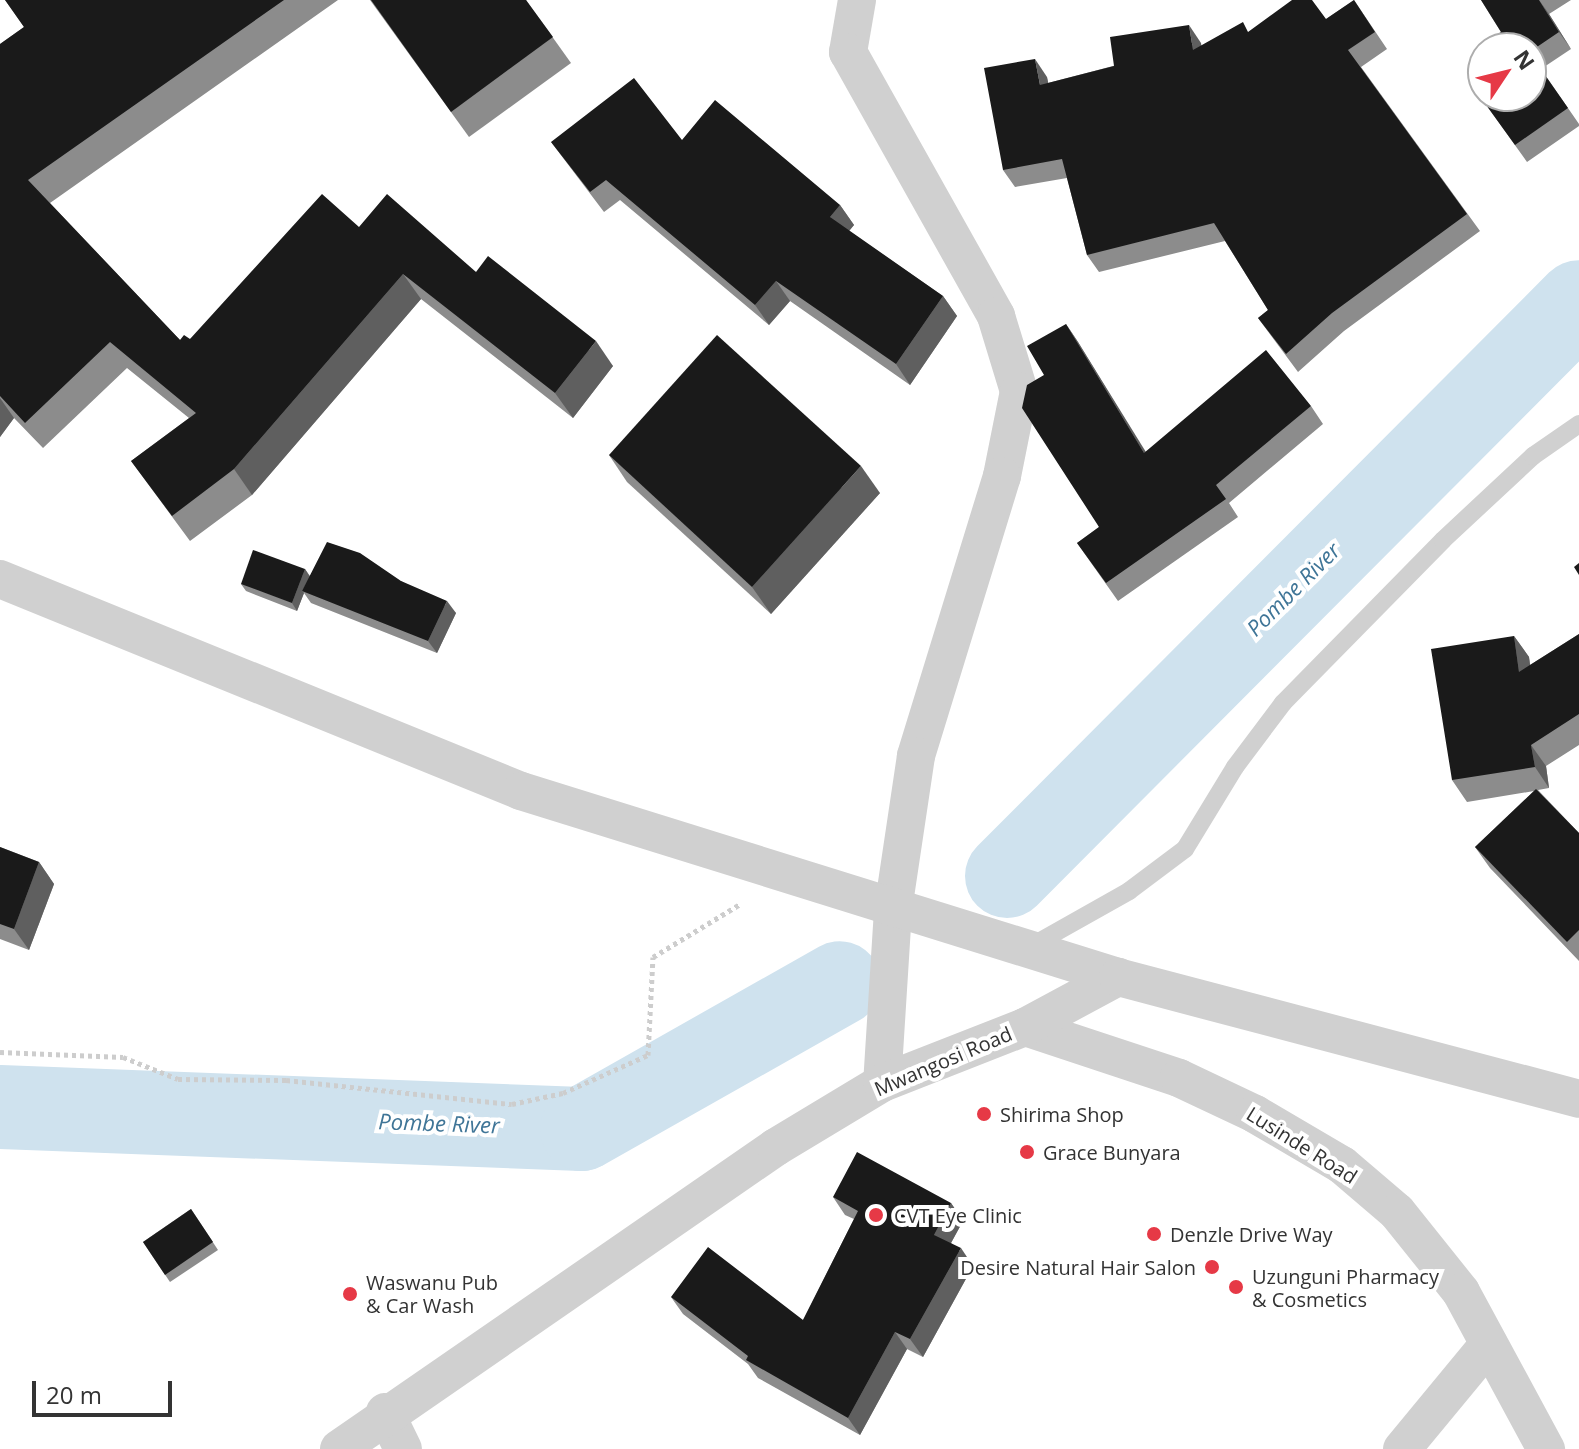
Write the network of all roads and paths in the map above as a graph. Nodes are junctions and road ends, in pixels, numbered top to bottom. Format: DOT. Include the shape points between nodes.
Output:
graph roads {
  1 [pos="857,0"];
  2 [pos="1579,424"];
  3 [pos="0,579"];
  4 [pos="787,875"];
  5 [pos="893,910"];
  6 [pos="1026,950"];
  7 [pos="1118,977"];
  8 [pos="1025,1027"];
  9 [pos="0,1052"];
  10 [pos="882,1083"];
  11 [pos="1579,1099"];
  12 [pos="1489,1344"];
  13 [pos="385,1412"];
  14 [pos="339,1449"];
  15 [pos="403,1449"];
  16 [pos="1402,1449"];
  17 [pos="1546,1449"];
  1 -- 5 [label="street" via="848,52 996,316 1019,391 1002,476 916,756"];
  2 -- 6 [label="lane" via="1533,456 1443,540 1283,703 1235,767 1185,849 1129,891"];
  3 -- 4 [label="street" via="521,791"];
  4 -- 5 [label="street"];
  4 -- 9 [label="path" via="653,957 648,1055 563,1093 512,1104 286,1080 178,1079 123,1057"];
  5 -- 6 [label="street"];
  5 -- 10 [label="street"];
  6 -- 7 [label="street"];
  7 -- 8 [label="street, Mwangosi Road"];
  7 -- 11 [label="street"];
  8 -- 10 [label="street, Mwangosi Road"];
  8 -- 12 [label="street, Lusinde Road" via="1179,1078 1255,1114 1342,1165 1397,1212 1461,1292"];
  10 -- 13 [label="street, Mwangosi Road" via="776,1147"];
  12 -- 16 [label="street"];
  12 -- 17 [label="street, Lusinde Road"];
  13 -- 14 [label="street, Mwangosi Road"];
  13 -- 15 [label="street"];
}
